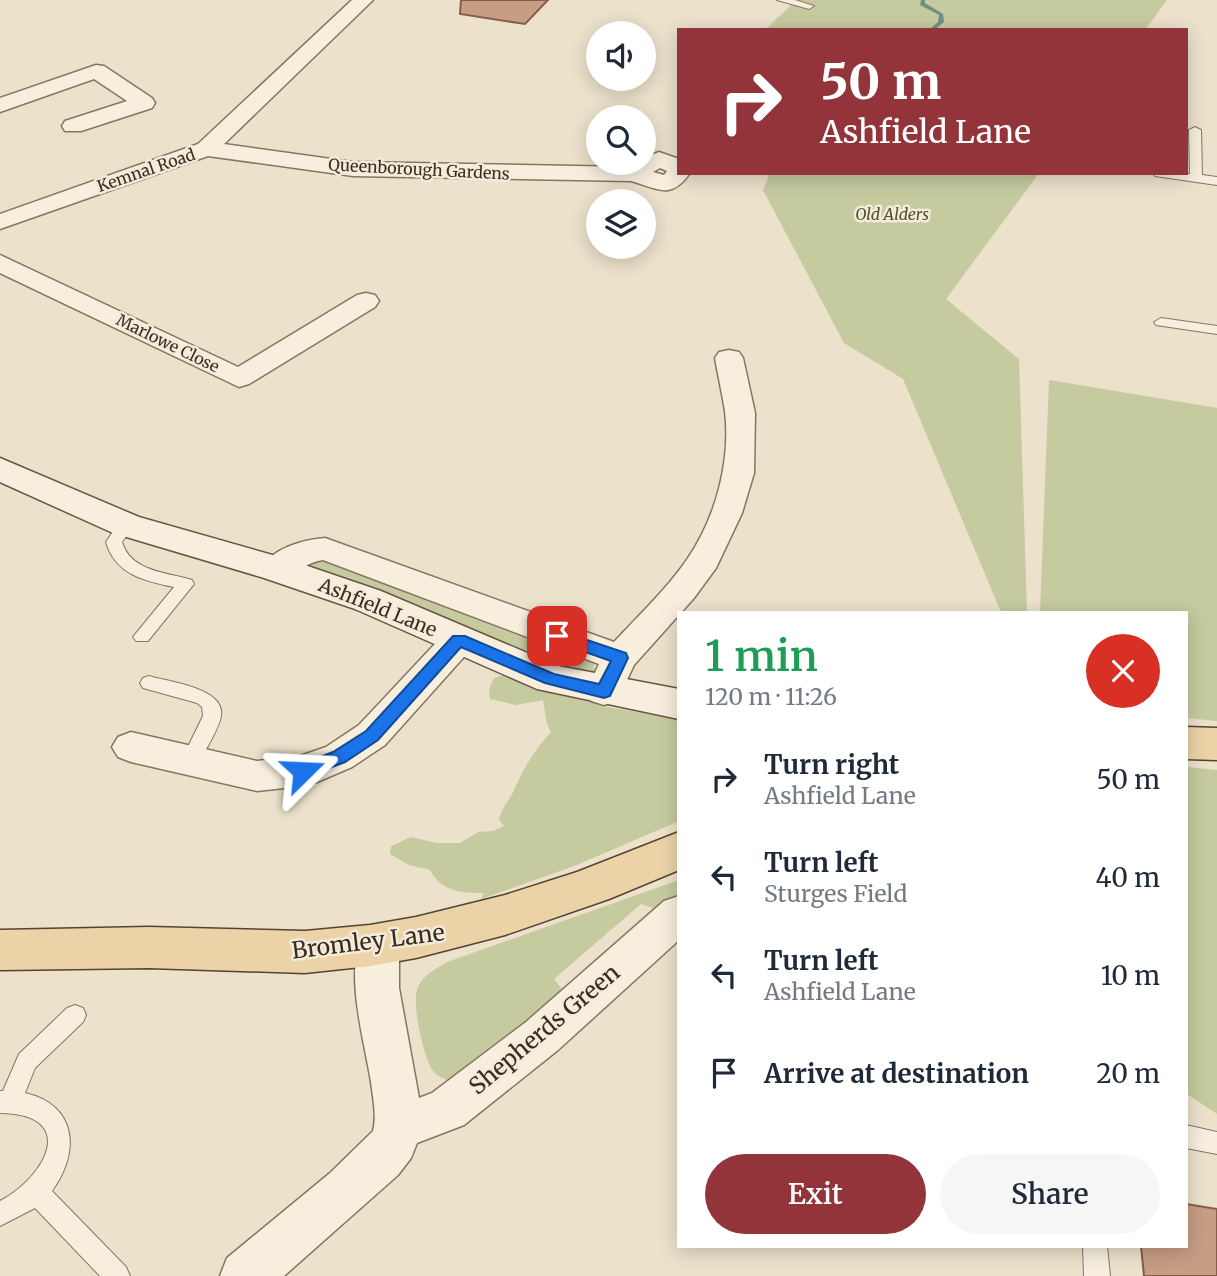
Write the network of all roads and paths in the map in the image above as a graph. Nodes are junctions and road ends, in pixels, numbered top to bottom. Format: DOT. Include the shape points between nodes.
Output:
graph roads {
  1 [pos="363,0"];
  2 [pos="782,0"];
  3 [pos="809,6"];
  4 [pos="0,105"];
  5 [pos="73,126"];
  6 [pos="1195,130"];
  7 [pos="206,149"];
  8 [pos="677,172"];
  9 [pos="1174,175"];
  10 [pos="1196,178"];
  11 [pos="1217,181"];
  12 [pos="0,222"];
  13 [pos="0,263"];
  14 [pos="366,301"];
  15 [pos="1161,322"];
  16 [pos="1217,330"];
  17 [pos="729,358"];
  18 [pos="0,469"];
  19 [pos="126,525"];
  20 [pos="277,569"];
  21 [pos="142,637"];
  22 [pos="459,640"];
  23 [pos="620,658"];
  24 [pos="149,683"];
  25 [pos="604,691"];
  26 [pos="677,704"];
  27 [pos="1188,743"];
  28 [pos="1217,744"];
  29 [pos="131,747"];
  30 [pos="190,761"];
  31 [pos="677,851"];
  32 [pos="677,916"];
  33 [pos="378,945"];
  34 [pos="0,950"];
  35 [pos="75,1015"];
  36 [pos="5,1102"];
  37 [pos="397,1125"];
  38 [pos="1188,1136"];
  39 [pos="1217,1143"];
  40 [pos="36,1192"];
  41 [pos="0,1214"];
  42 [pos="1095,1248"];
  43 [pos="117,1276"];
  44 [pos="245,1276"];
  45 [pos="1097,1276"];
  1 -- 7 [label="street, Kemnal Road"];
  2 -- 3 [label="lane"];
  4 -- 5 [label="street" via="96,71 144,103"];
  6 -- 10 [label="lane"];
  7 -- 8 [label="street, Queenborough Gardens" via="353,169 632,174 669,184"];
  7 -- 12 [label="street, Kemnal Road"];
  9 -- 10 [label="lane"];
  10 -- 11 [label="lane"];
  13 -- 14 [label="street, Marlowe Close" via="239,378"];
  15 -- 16 [label="lane"];
  17 -- 23 [label="street" via="740,413 739,473 726,513 704,560"];
  18 -- 19 [label="street, Ashfield Lane"];
  19 -- 20 [label="street, Ashfield Lane"];
  19 -- 21 [label="lane" via="114,542 121,559 144,574 186,584"];
  20 -- 22 [label="street, Ashfield Lane" via="368,600"];
  20 -- 23 [label="street, Ashfield Lane" via="306,551 325,549"];
  22 -- 25 [label="street, Ashfield Lane" via="551,679"];
  22 -- 30 [label="street" via="372,735 339,757 303,771 257,776"];
  23 -- 25 [label="street"];
  24 -- 30 [label="lane" via="211,704 212,716"];
  25 -- 26 [label="street, Ashfield Lane"];
  27 -- 28 [label="main road"];
  29 -- 30 [label="street"];
  31 -- 33 [label="main road, Bromley Lane" via="528,911"];
  32 -- 37 [label="street, Shepherds Green" via="542,1036 448,1109"];
  33 -- 34 [label="main road, Bromley Lane" via="264,952"];
  33 -- 37 [label="street" via="377,988"];
  35 -- 36 [label="lane" via="27,1061"];
  36 -- 40 [label="lane" via="38,1106 52,1118 58,1134 51,1173"];
  37 -- 44 [label="street" via="394,1142 382,1159"];
  38 -- 39 [label="lane"];
  40 -- 41 [label="lane"];
  40 -- 43 [label="lane"];
  42 -- 45 [label="lane"];
}
